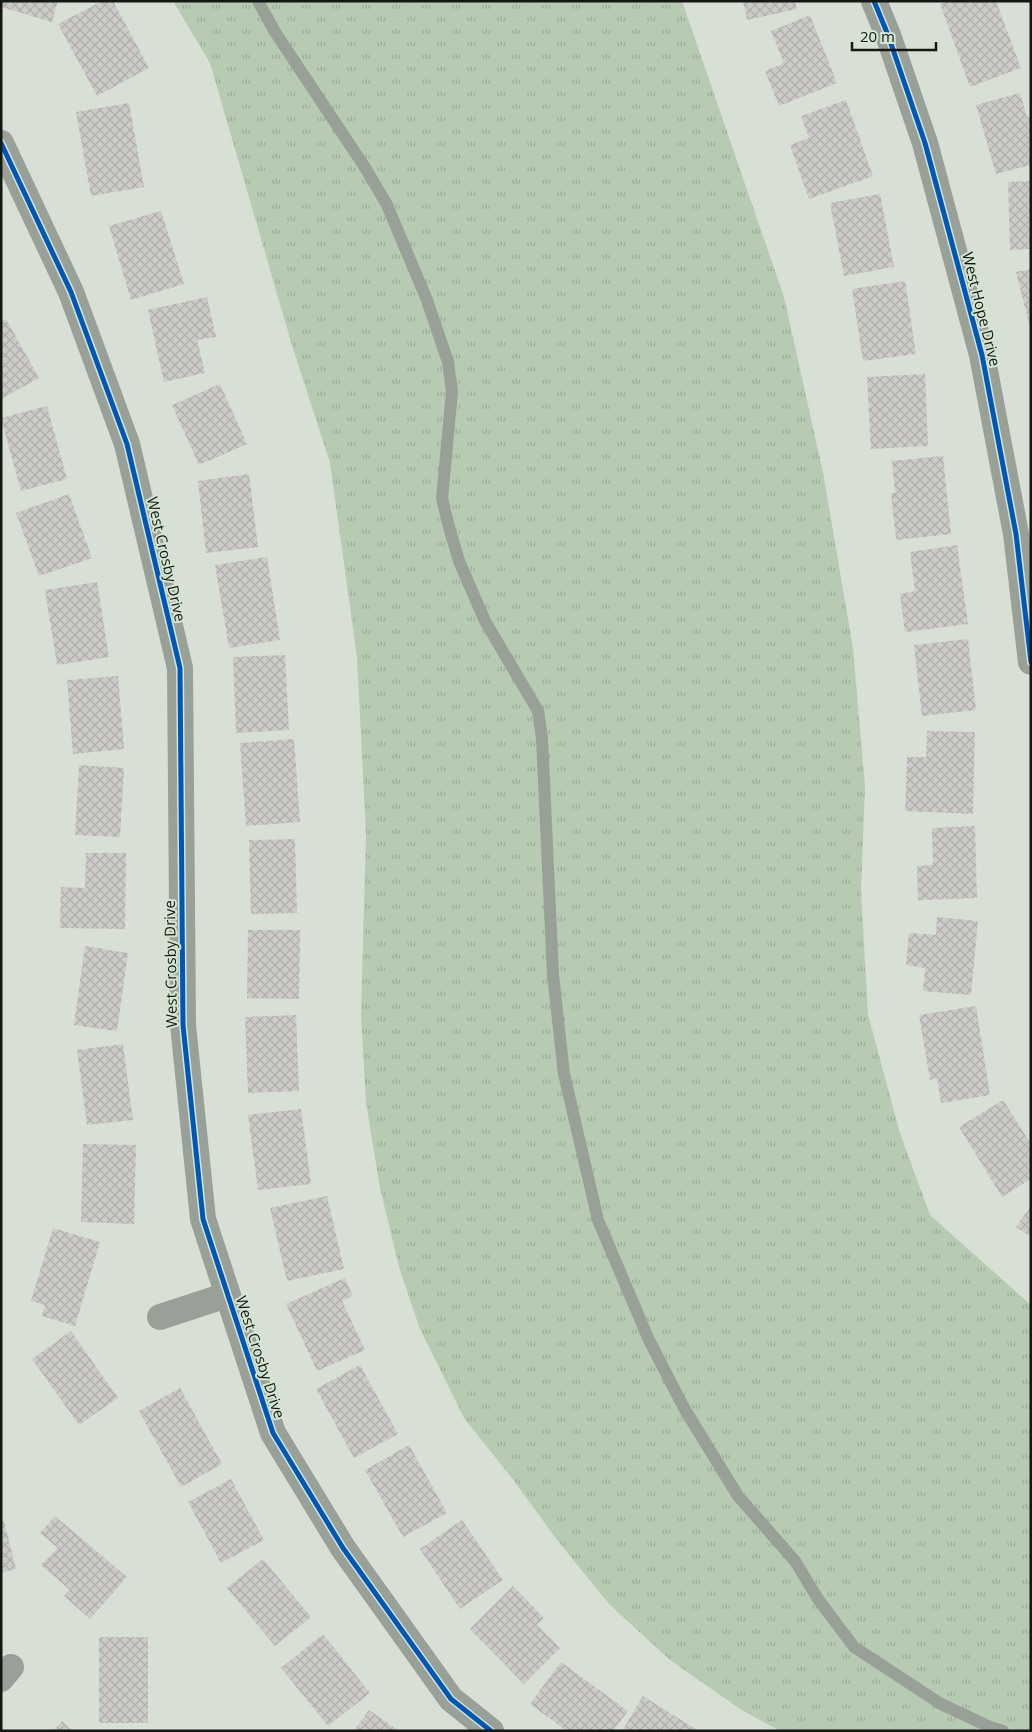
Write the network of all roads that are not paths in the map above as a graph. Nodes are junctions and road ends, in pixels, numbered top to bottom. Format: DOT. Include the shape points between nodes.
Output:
graph roads {
  1 [pos="258,1"];
  2 [pos="874,1"];
  3 [pos="1,143"];
  4 [pos="1031,662"];
  5 [pos="227,1295"];
  6 [pos="160,1317"];
  7 [pos="491,1731"];
  8 [pos="1003,1731"];
  1 -- 8 [label="lane" via="386,205 427,300 448,362 452,392 442,498 459,561 485,621 538,711 553,975 564,1074 598,1220 619,1272 684,1408 738,1496 795,1561 818,1599 854,1647 941,1704"];
  2 -- 4 [label="street, West Hope Drive" via="925,143 982,355 1016,534"];
  3 -- 5 [label="street, West Crosby Drive" via="71,292 127,444 180,668 183,1025 203,1220"];
  5 -- 6 [label="street, West Crosby Drive"];
  5 -- 7 [label="street, West Crosby Drive" via="273,1433 343,1548 451,1699"];
}
